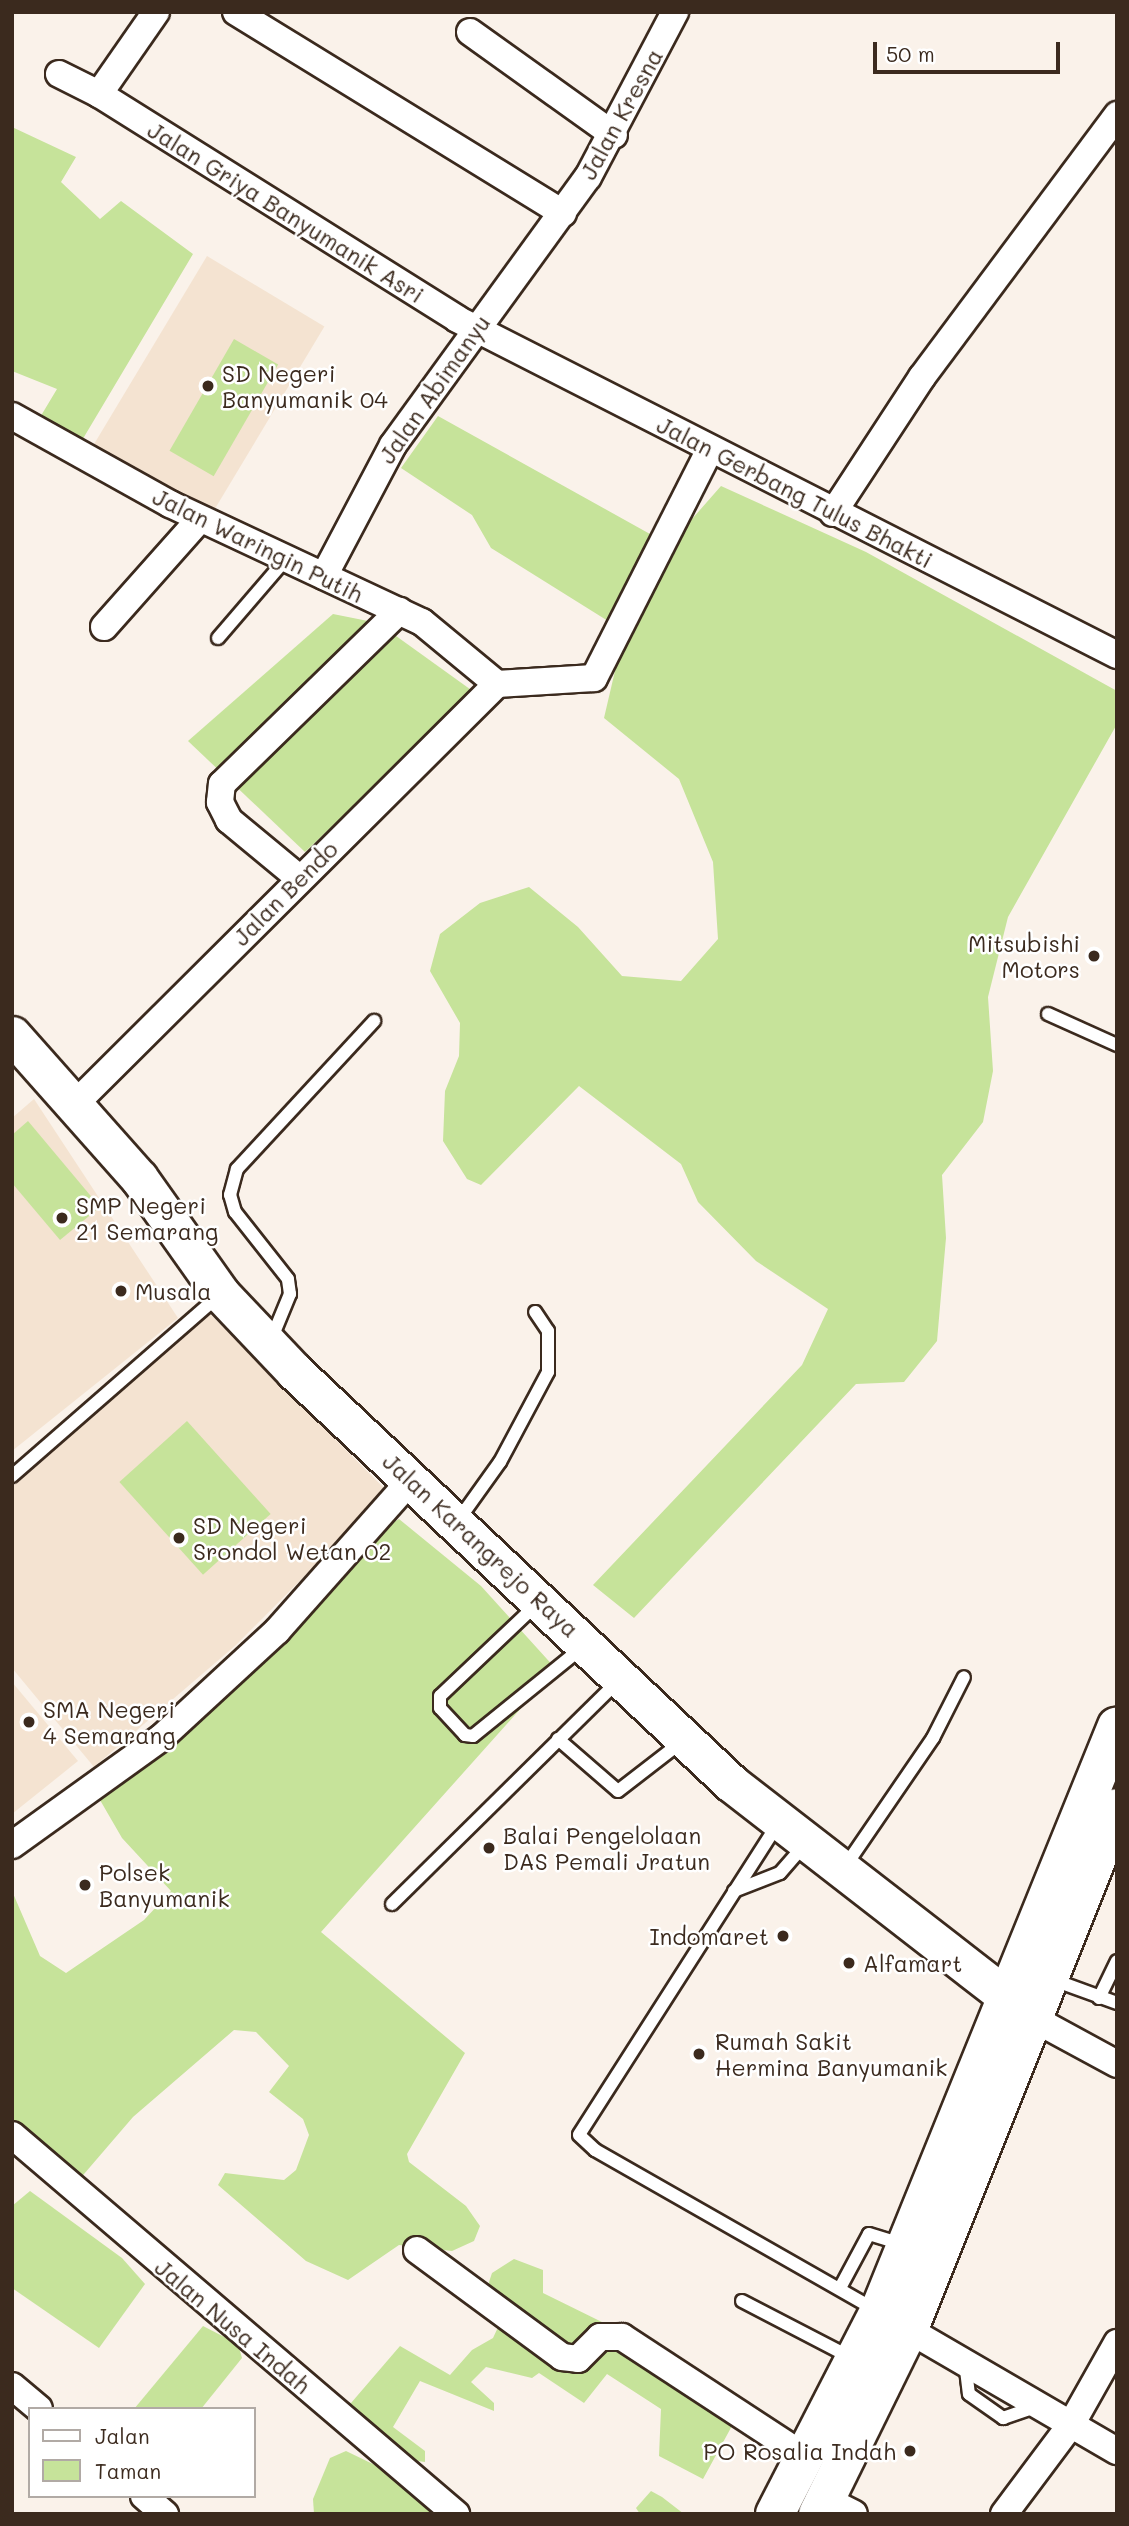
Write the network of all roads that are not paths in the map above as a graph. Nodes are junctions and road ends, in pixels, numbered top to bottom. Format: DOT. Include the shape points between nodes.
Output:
graph roads {
  1 [pos="156,12"];
  2 [pos="236,12"];
  3 [pos="675,12"];
  4 [pos="470,32"];
  5 [pos="59,74"];
  6 [pos="99,94"];
  7 [pos="1117,115"];
  8 [pos="614,135"];
  9 [pos="563,213"];
  10 [pos="474,328"];
  11 [pos="12,416"];
  12 [pos="710,449"];
  13 [pos="833,513"];
  14 [pos="200,519"];
  15 [pos="286,559"];
  16 [pos="324,576"];
  17 [pos="399,611"];
  18 [pos="104,627"];
  19 [pos="218,638"];
  20 [pos="1117,655"];
  21 [pos="497,684"];
  22 [pos="299,878"];
  23 [pos="1048,1013"];
  24 [pos="374,1021"];
  25 [pos="12,1035"];
  26 [pos="1117,1045"];
  27 [pos="75,1104"];
  28 [pos="221,1294"];
  29 [pos="535,1312"];
  30 [pos="269,1344"];
  31 [pos="12,1476"];
  32 [pos="412,1479"];
  33 [pos="457,1522"];
  34 [pos="540,1601"];
  35 [pos="586,1645"];
  36 [pos="964,1677"];
  37 [pos="620,1678"];
  38 [pos="1117,1726"];
  39 [pos="558,1739"];
  40 [pos="684,1740"];
  41 [pos="1117,1808"];
  42 [pos="793,1832"];
  43 [pos="12,1845"];
  44 [pos="842,1871"];
  45 [pos="734,1891"];
  46 [pos="392,1904"];
  47 [pos="1117,1961"];
  48 [pos="1051,1979"];
  49 [pos="1099,1998"];
  50 [pos="1117,2003"];
  51 [pos="1015,2009"];
  52 [pos="1117,2064"];
  53 [pos="12,2135"];
  54 [pos="905,2246"];
  55 [pos="417,2250"];
  56 [pos="840,2288"];
  57 [pos="741,2301"];
  58 [pos="893,2321"];
  59 [pos="1117,2343"];
  60 [pos="856,2360"];
  61 [pos="12,2386"];
  62 [pos="37,2407"];
  63 [pos="1072,2423"];
  64 [pos="1117,2451"];
  65 [pos="807,2458"];
  66 [pos="146,2498"];
  67 [pos="833,2509"];
  68 [pos="165,2514"];
  69 [pos="456,2514"];
  70 [pos="775,2514"];
  71 [pos="1004,2514"];
  1 -- 6 [label="street"];
  2 -- 9 [label="street"];
  3 -- 8 [label="street, Jalan Kresna"];
  4 -- 8 [label="street"];
  5 -- 6 [label="street, Jalan Griya Banyumanik Asri"];
  6 -- 10 [label="street, Jalan Griya Banyumanik Asri"];
  7 -- 13 [label="street" via="922,377"];
  8 -- 9 [label="street, Jalan Kresna"];
  9 -- 10 [label="street, Jalan Abimanyu"];
  10 -- 12 [label="street, Jalan Gerbang Tulus Bhakti"];
  10 -- 16 [label="street, Jalan Abimanyu" via="375,472"];
  11 -- 14 [label="street, Jalan Waringin Putih"];
  12 -- 13 [label="street, Jalan Gerbang Tulus Bhakti"];
  12 -- 21 [label="street" via="594,678"];
  13 -- 20 [label="street, Jalan Gerbang Tulus Bhakti"];
  14 -- 15 [label="street, Jalan Waringin Putih"];
  14 -- 18 [label="street"];
  15 -- 16 [label="street, Jalan Waringin Putih"];
  15 -- 19 [label="lane"];
  16 -- 17 [label="street, Jalan Waringin Putih"];
  17 -- 21 [label="street, Jalan Waringin Putih"];
  17 -- 22 [label="street" via="222,784 219,802 229,820"];
  21 -- 22 [label="street, Jalan Bendo"];
  22 -- 27 [label="street, Jalan Bendo"];
  23 -- 26 [label="lane"];
  24 -- 30 [label="lane" via="237,1168 230,1195 235,1212 288,1279 290,1294"];
  25 -- 27 [label="main road, Jalan Karangrejo Raya"];
  27 -- 28 [label="main road, Jalan Karangrejo Raya" via="139,1178"];
  28 -- 30 [label="main road, Jalan Karangrejo Raya"];
  28 -- 31 [label="lane"];
  29 -- 33 [label="lane" via="548,1331 548,1372 500,1462"];
  30 -- 32 [label="main road, Jalan Karangrejo Raya"];
  32 -- 33 [label="main road, Jalan Karangrejo Raya"];
  32 -- 43 [label="street" via="276,1632 171,1729"];
  33 -- 34 [label="main road, Jalan Karangrejo Raya"];
  34 -- 35 [label="main road, Jalan Karangrejo Raya"];
  34 -- 35 [label="lane" via="440,1696 440,1709 465,1735 473,1736"];
  35 -- 37 [label="main road, Jalan Karangrejo Raya"];
  36 -- 44 [label="lane" via="933,1738"];
  37 -- 39 [label="lane"];
  37 -- 40 [label="main road, Jalan Karangrejo Raya"];
  38 -- 51 [label="highway"];
  39 -- 40 [label="lane" via="618,1791"];
  39 -- 46 [label="lane"];
  40 -- 42 [label="main road, Jalan Karangrejo Raya"];
  41 -- 48 [label="highway"];
  42 -- 44 [label="main road, Jalan Karangrejo Raya"];
  42 -- 45 [label="lane"];
  42 -- 45 [label="lane" via="780,1873"];
  44 -- 51 [label="main road, Jalan Karangrejo Raya"];
  45 -- 56 [label="lane" via="579,2135 583,2143"];
  47 -- 49 [label="lane"];
  48 -- 49 [label="lane"];
  48 -- 51 [label="highway"];
  49 -- 50 [label="lane"];
  51 -- 52 [label="street"];
  51 -- 54 [label="highway"];
  51 -- 58 [label="highway"];
  53 -- 69 [label="street, Jalan Nusa Indah"];
  54 -- 56 [label="lane" via="869,2234"];
  54 -- 58 [label="highway"];
  55 -- 65 [label="street" via="562,2357 578,2359 600,2337 622,2337"];
  56 -- 58 [label="lane"];
  57 -- 60 [label="lane"];
  58 -- 60 [label="highway"];
  58 -- 63 [label="street"];
  58 -- 67 [label="highway"];
  59 -- 63 [label="street"];
  60 -- 65 [label="highway"];
  61 -- 62 [label="street"];
  63 -- 64 [label="street"];
  63 -- 71 [label="street"];
  65 -- 70 [label="highway"];
  66 -- 68 [label="street"];
}
